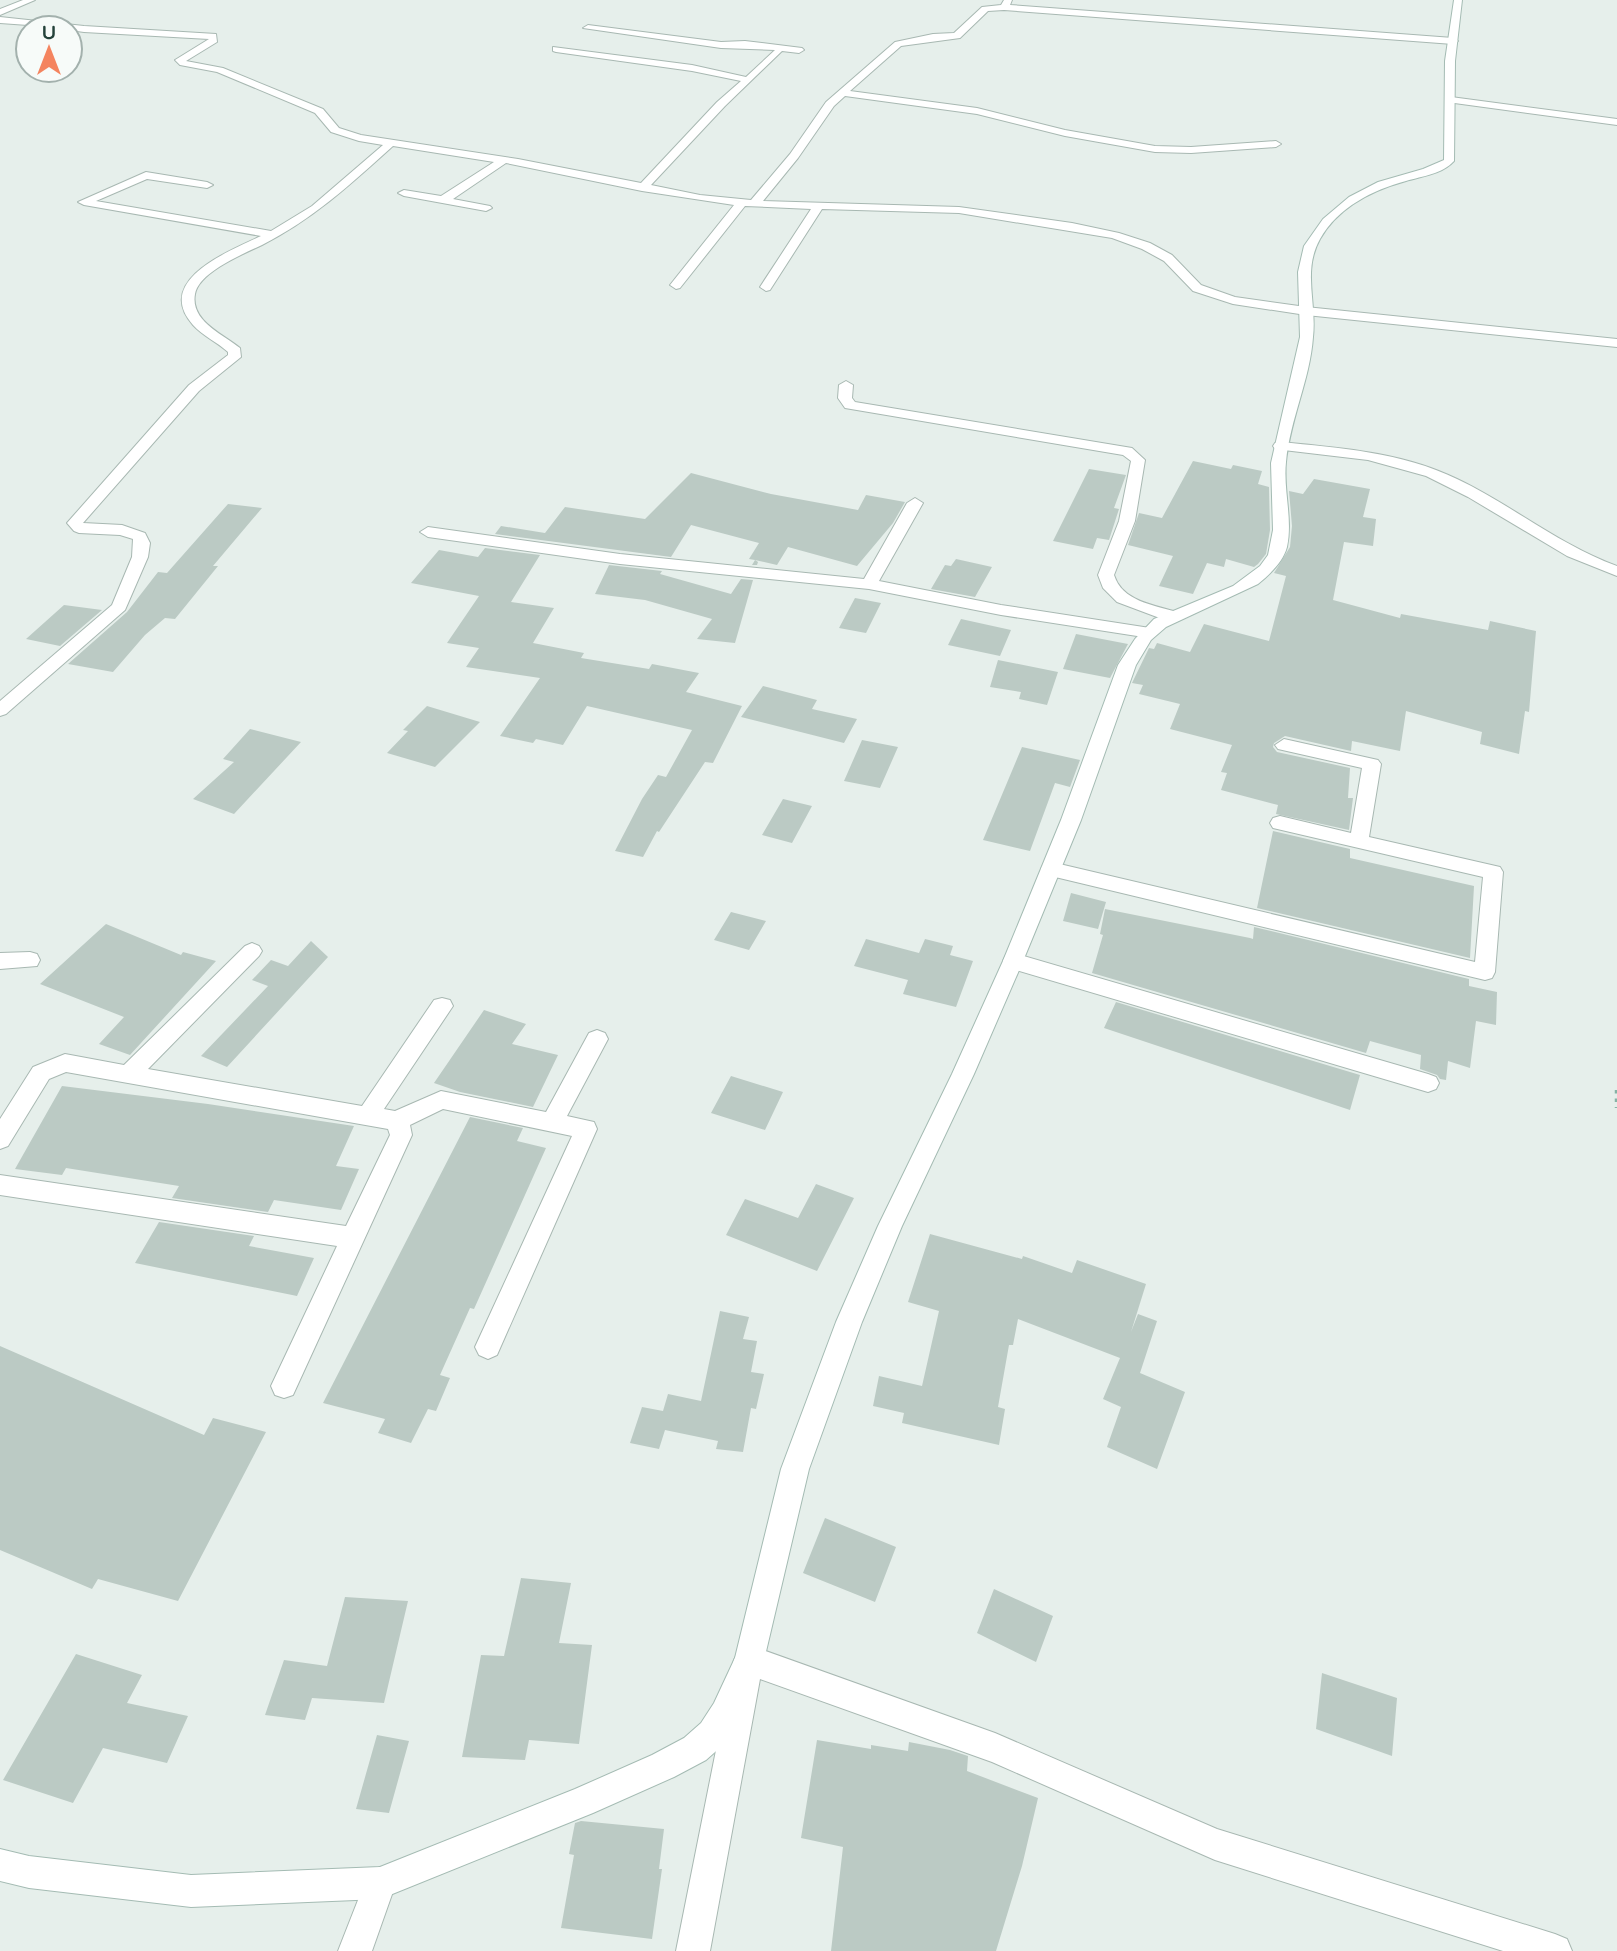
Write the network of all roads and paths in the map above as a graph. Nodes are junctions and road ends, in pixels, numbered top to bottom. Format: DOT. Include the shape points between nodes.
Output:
graph roads {
  1 [pos="30,0"];
  2 [pos="1458,0"];
  3 [pos="1006,4"];
  4 [pos="0,12"];
  5 [pos="0,20"];
  6 [pos="588,28"];
  7 [pos="1453,41"];
  8 [pos="721,45"];
  9 [pos="556,49"];
  10 [pos="799,50"];
  11 [pos="778,52"];
  12 [pos="711,53"];
  13 [pos="701,61"];
  14 [pos="692,68"];
  15 [pos="748,80"];
  16 [pos="842,93"];
  17 [pos="1451,100"];
  18 [pos="1617,122"];
  19 [pos="392,142"];
  20 [pos="1276,144"];
  21 [pos="504,160"];
  22 [pos="448,161"];
  23 [pos="491,168"];
  24 [pos="526,175"];
  25 [pos="207,186"];
  26 [pos="642,188"];
  27 [pos="404,193"];
  28 [pos="445,200"];
  29 [pos="748,204"];
  30 [pos="818,207"];
  31 [pos="486,208"];
  32 [pos="273,235"];
  33 [pos="676,285"];
  34 [pos="766,287"];
  35 [pos="1306,311"];
  36 [pos="1617,343"];
  37 [pos="846,385"];
  38 [pos="1280,446"];
  39 [pos="915,503"];
  40 [pos="428,532"];
  41 [pos="1617,571"];
  42 [pos="869,584"];
  43 [pos="1171,616"];
  44 [pos="1150,633"];
  45 [pos="0,710"];
  46 [pos="1284,745"];
  47 [pos="1280,823"];
  48 [pos="1359,841"];
  49 [pos="1051,869"];
  50 [pos="251,951"];
  51 [pos="30,960"];
  52 [pos="0,961"];
  53 [pos="1013,961"];
  54 [pos="442,1006"];
  55 [pos="597,1039"];
  56 [pos="130,1073"];
  57 [pos="1428,1083"];
  58 [pos="1617,1090"];
  59 [pos="1617,1108"];
  60 [pos="368,1115"];
  61 [pos="397,1121"];
  62 [pos="552,1122"];
  63 [pos="0,1139"];
  64 [pos="0,1185"];
  65 [pos="354,1238"];
  66 [pos="488,1347"];
  67 [pos="284,1386"];
  68 [pos="749,1660"];
  69 [pos="0,1865"];
  70 [pos="380,1883"];
  71 [pos="355,1951"];
  72 [pos="693,1951"];
  73 [pos="1555,1951"];
  1 -- 4 [label="street"];
  2 -- 7 [label="street"];
  3 -- 7 [label="street"];
  3 -- 16 [label="street" via="985,9 957,36 898,44"];
  5 -- 19 [label="street" via="213,36 214,40 180,60 220,70 319,111 346,135"];
  6 -- 8 [label="street"];
  7 -- 17 [label="street"];
  8 -- 10 [label="street"];
  8 -- 12 [label="street"];
  9 -- 14 [label="street"];
  11 -- 15 [label="street"];
  13 -- 14 [label="street"];
  14 -- 15 [label="street"];
  15 -- 26 [label="street"];
  16 -- 20 [label="street" via="977,111 1146,148"];
  16 -- 29 [label="street" via="823,111 794,156"];
  17 -- 18 [label="street"];
  17 -- 35 [label="street" via="1448,162 1363,192 1339,209 1316,235 1308,249 1303,279"];
  19 -- 21 [label="street"];
  19 -- 32 [label="street" via="314,210"];
  21 -- 23 [label="street"];
  21 -- 26 [label="street"];
  22 -- 23 [label="street"];
  23 -- 24 [label="street"];
  23 -- 28 [label="street"];
  25 -- 32 [label="street" via="146,175 84,202"];
  26 -- 29 [label="street"];
  27 -- 28 [label="street"];
  28 -- 31 [label="street"];
  29 -- 30 [label="street"];
  29 -- 33 [label="street"];
  30 -- 34 [label="street"];
  30 -- 35 [label="street" via="958,210 1115,235 1168,258 1206,292"];
  32 -- 45 [label="street" via="207,270 192,285 189,310 206,330 235,351 234,357 194,388 75,523 79,528 122,530 140,536 140,557 119,607"];
  35 -- 36 [label="street"];
  35 -- 38 [label="street" via="1307,337"];
  37 -- 43 [label="street" via="845,398 850,405 1136,456 1126,521 1107,583 1122,599"];
  38 -- 41 [label="street" via="1365,454 1411,465 1474,494 1565,552"];
  38 -- 43 [label="street" via="1281,538 1275,558 1231,594"];
  39 -- 42 [label="street"];
  40 -- 42 [label="street" via="592,556"];
  42 -- 44 [label="street"];
  43 -- 44 [label="street"];
  44 -- 49 [label="street" via="1127,665"];
  46 -- 48 [label="street" via="1372,764"];
  47 -- 48 [label="street"];
  48 -- 49 [label="street" via="1493,872 1485,972"];
  49 -- 53 [label="street"];
  50 -- 56 [label="street"];
  51 -- 52 [label="street"];
  53 -- 57 [label="street"];
  53 -- 68 [label="street" via="849,1322 795,1469"];
  54 -- 60 [label="street"];
  55 -- 62 [label="street"];
  56 -- 60 [label="street"];
  56 -- 63 [label="street" via="78,1064 51,1067 41,1073"];
  58 -- 59 [label="path"];
  60 -- 61 [label="street"];
  61 -- 62 [label="street" via="440,1100"];
  61 -- 65 [label="street" via="401,1135"];
  62 -- 66 [label="street" via="586,1129"];
  64 -- 65 [label="street"];
  65 -- 67 [label="street"];
  68 -- 70 [label="street" via="725,1714 695,1749 582,1802"];
  68 -- 72 [label="street"];
  68 -- 73 [label="street" via="995,1748 1215,1844"];
  69 -- 70 [label="street" via="191,1891"];
  70 -- 71 [label="street"];
}
